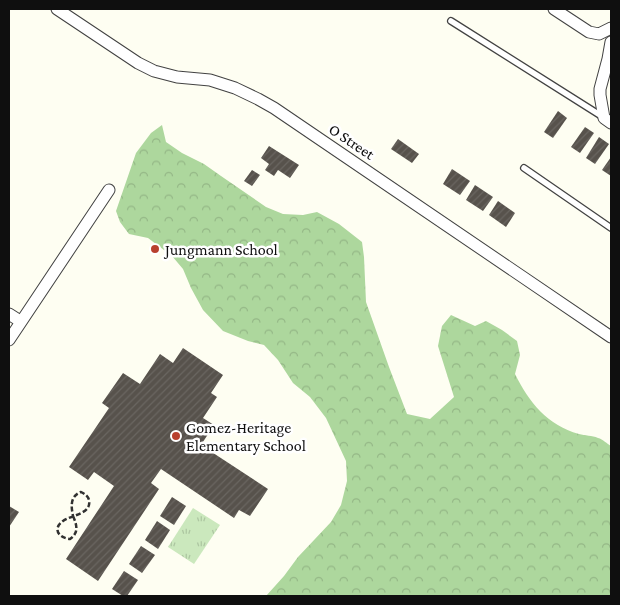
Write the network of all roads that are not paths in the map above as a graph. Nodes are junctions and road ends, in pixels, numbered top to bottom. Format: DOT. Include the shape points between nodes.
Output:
graph roads {
  1 [pos="57,9"];
  2 [pos="554,9"];
  3 [pos="451,21"];
  4 [pos="611,28"];
  5 [pos="611,42"];
  6 [pos="608,120"];
  7 [pos="524,168"];
  8 [pos="109,190"];
  9 [pos="611,228"];
  10 [pos="9,314"];
  11 [pos="20,322"];
  12 [pos="611,337"];
  13 [pos="9,340"];
  1 -- 12 [label="street, O Street" via="154,71 218,82 274,108"];
  2 -- 4 [label="street" via="589,32 599,34"];
  3 -- 6 [label="lane"];
  5 -- 6 [label="street" via="600,89"];
  7 -- 9 [label="lane"];
  8 -- 11 [label="street"];
  10 -- 11 [label="street"];
  11 -- 13 [label="street"];
}
